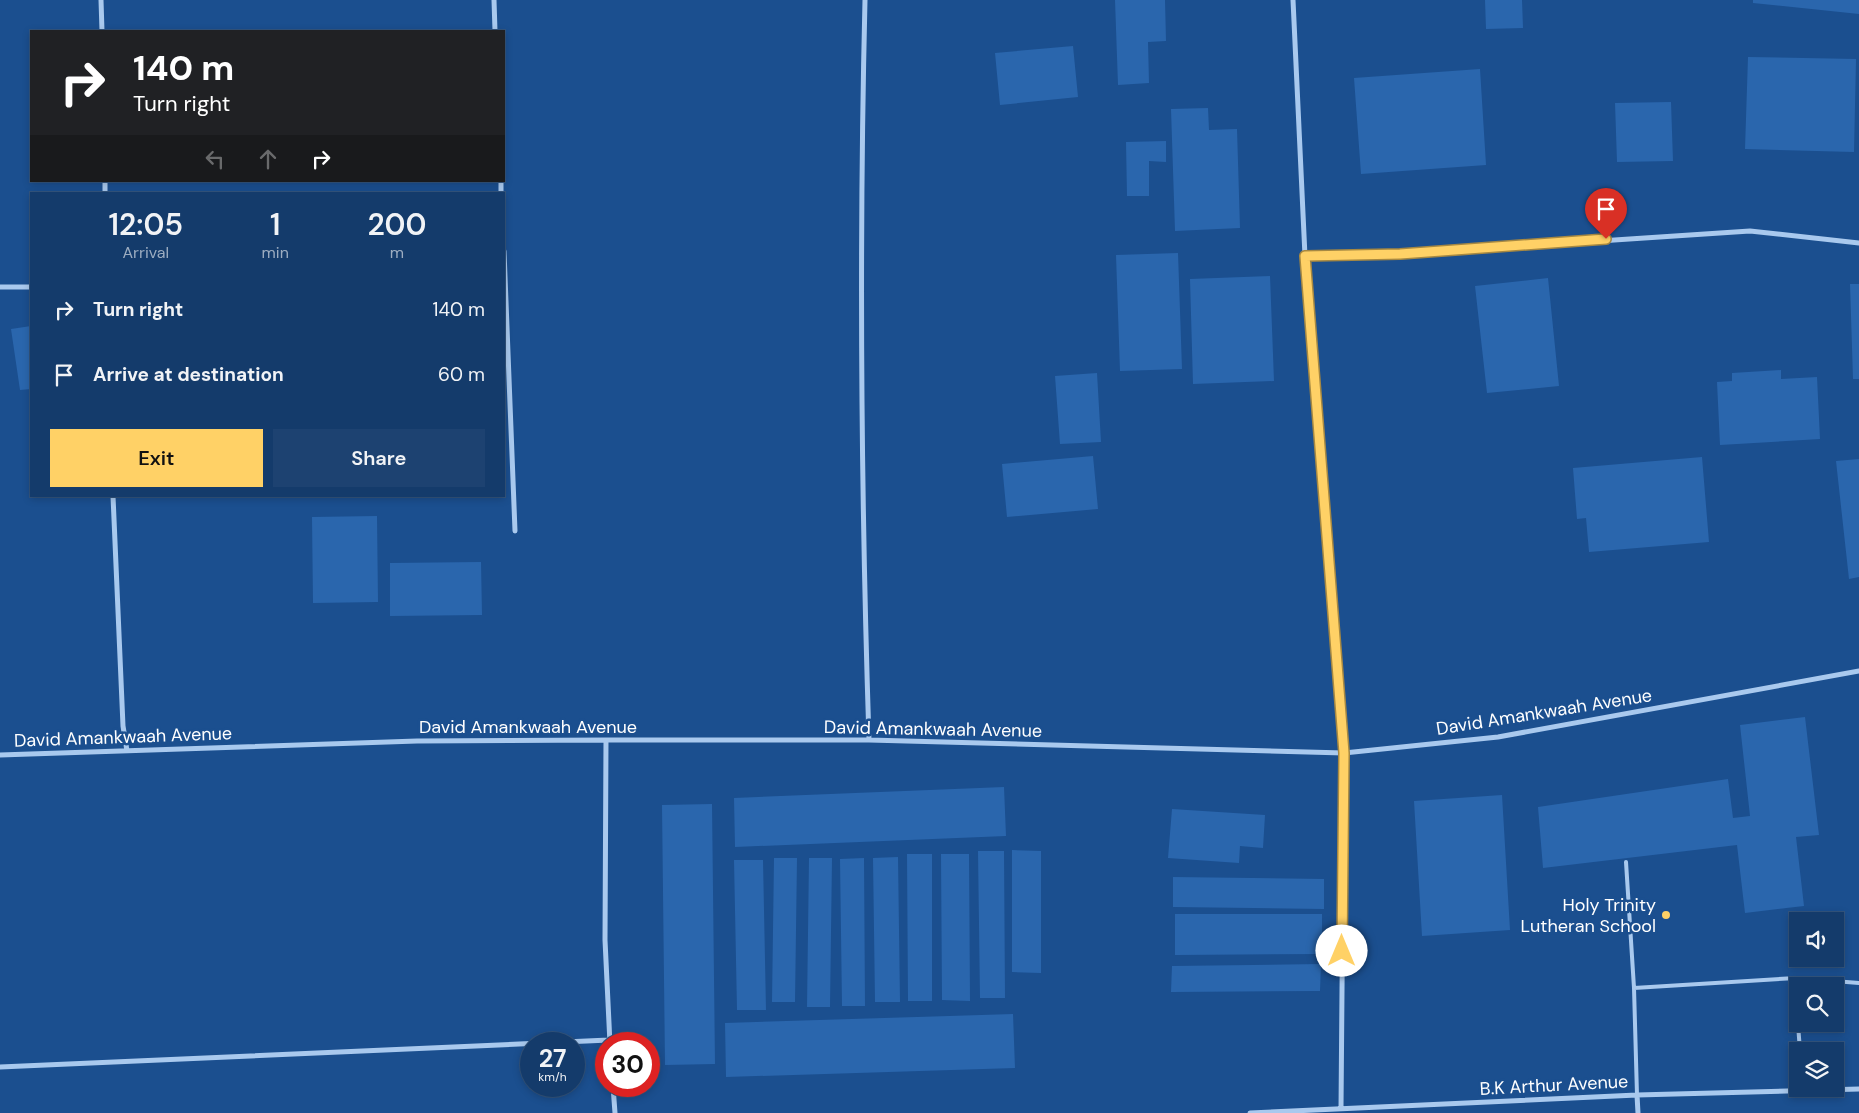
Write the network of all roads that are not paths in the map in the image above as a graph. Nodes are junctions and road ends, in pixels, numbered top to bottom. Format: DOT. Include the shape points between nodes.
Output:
graph roads {
  1 [pos="101,0"];
  2 [pos="494,0"];
  3 [pos="865,0"];
  4 [pos="1293,0"];
  5 [pos="102,30"];
  6 [pos="495,30"];
  7 [pos="1859,243"];
  8 [pos="1305,256"];
  9 [pos="505,276"];
  10 [pos="0,287"];
  11 [pos="30,287"];
  12 [pos="113,497"];
  13 [pos="515,530"];
  14 [pos="1859,671"];
  15 [pos="606,740"];
  16 [pos="869,740"];
  17 [pos="127,751"];
  18 [pos="1344,753"];
  19 [pos="0,755"];
  20 [pos="1626,862"];
  21 [pos="1789,978"];
  22 [pos="1844,982"];
  23 [pos="1859,983"];
  24 [pos="1634,988"];
  25 [pos="610,1032"];
  26 [pos="595,1043"];
  27 [pos="0,1067"];
  28 [pos="1844,1089"];
  29 [pos="1859,1089"];
  30 [pos="1789,1090"];
  31 [pos="1637,1095"];
  32 [pos="614,1097"];
  33 [pos="1340,1109"];
  34 [pos="615,1113"];
  35 [pos="1250,1113"];
  36 [pos="1638,1113"];
  1 -- 5 [label="street"];
  2 -- 6 [label="street"];
  3 -- 16 [label="street" via="860,176 864,596"];
  4 -- 8 [label="street"];
  7 -- 8 [label="street" via="1750,231 1400,254"];
  8 -- 18 [label="street"];
  9 -- 13 [label="street"];
  10 -- 11 [label="street"];
  12 -- 17 [label="street" via="123,726"];
  14 -- 18 [label="street, David Amankwaah Avenue" via="1498,737"];
  15 -- 16 [label="street, David Amankwaah Avenue"];
  15 -- 17 [label="street, David Amankwaah Avenue" via="416,741"];
  15 -- 25 [label="street" via="605,940"];
  16 -- 18 [label="street, David Amankwaah Avenue"];
  17 -- 19 [label="street, David Amankwaah Avenue"];
  18 -- 33 [label="street"];
  20 -- 24 [label="lane"];
  21 -- 24 [label="lane"];
  22 -- 23 [label="lane"];
  24 -- 31 [label="lane"];
  26 -- 27 [label="street"];
  28 -- 29 [label="street, B.K Arthur Avenue"];
  30 -- 31 [label="street, B.K Arthur Avenue"];
  31 -- 33 [label="street, B.K Arthur Avenue"];
  31 -- 36 [label="street"];
  32 -- 34 [label="street"];
  33 -- 35 [label="street, B.K Arthur Avenue"];
}
